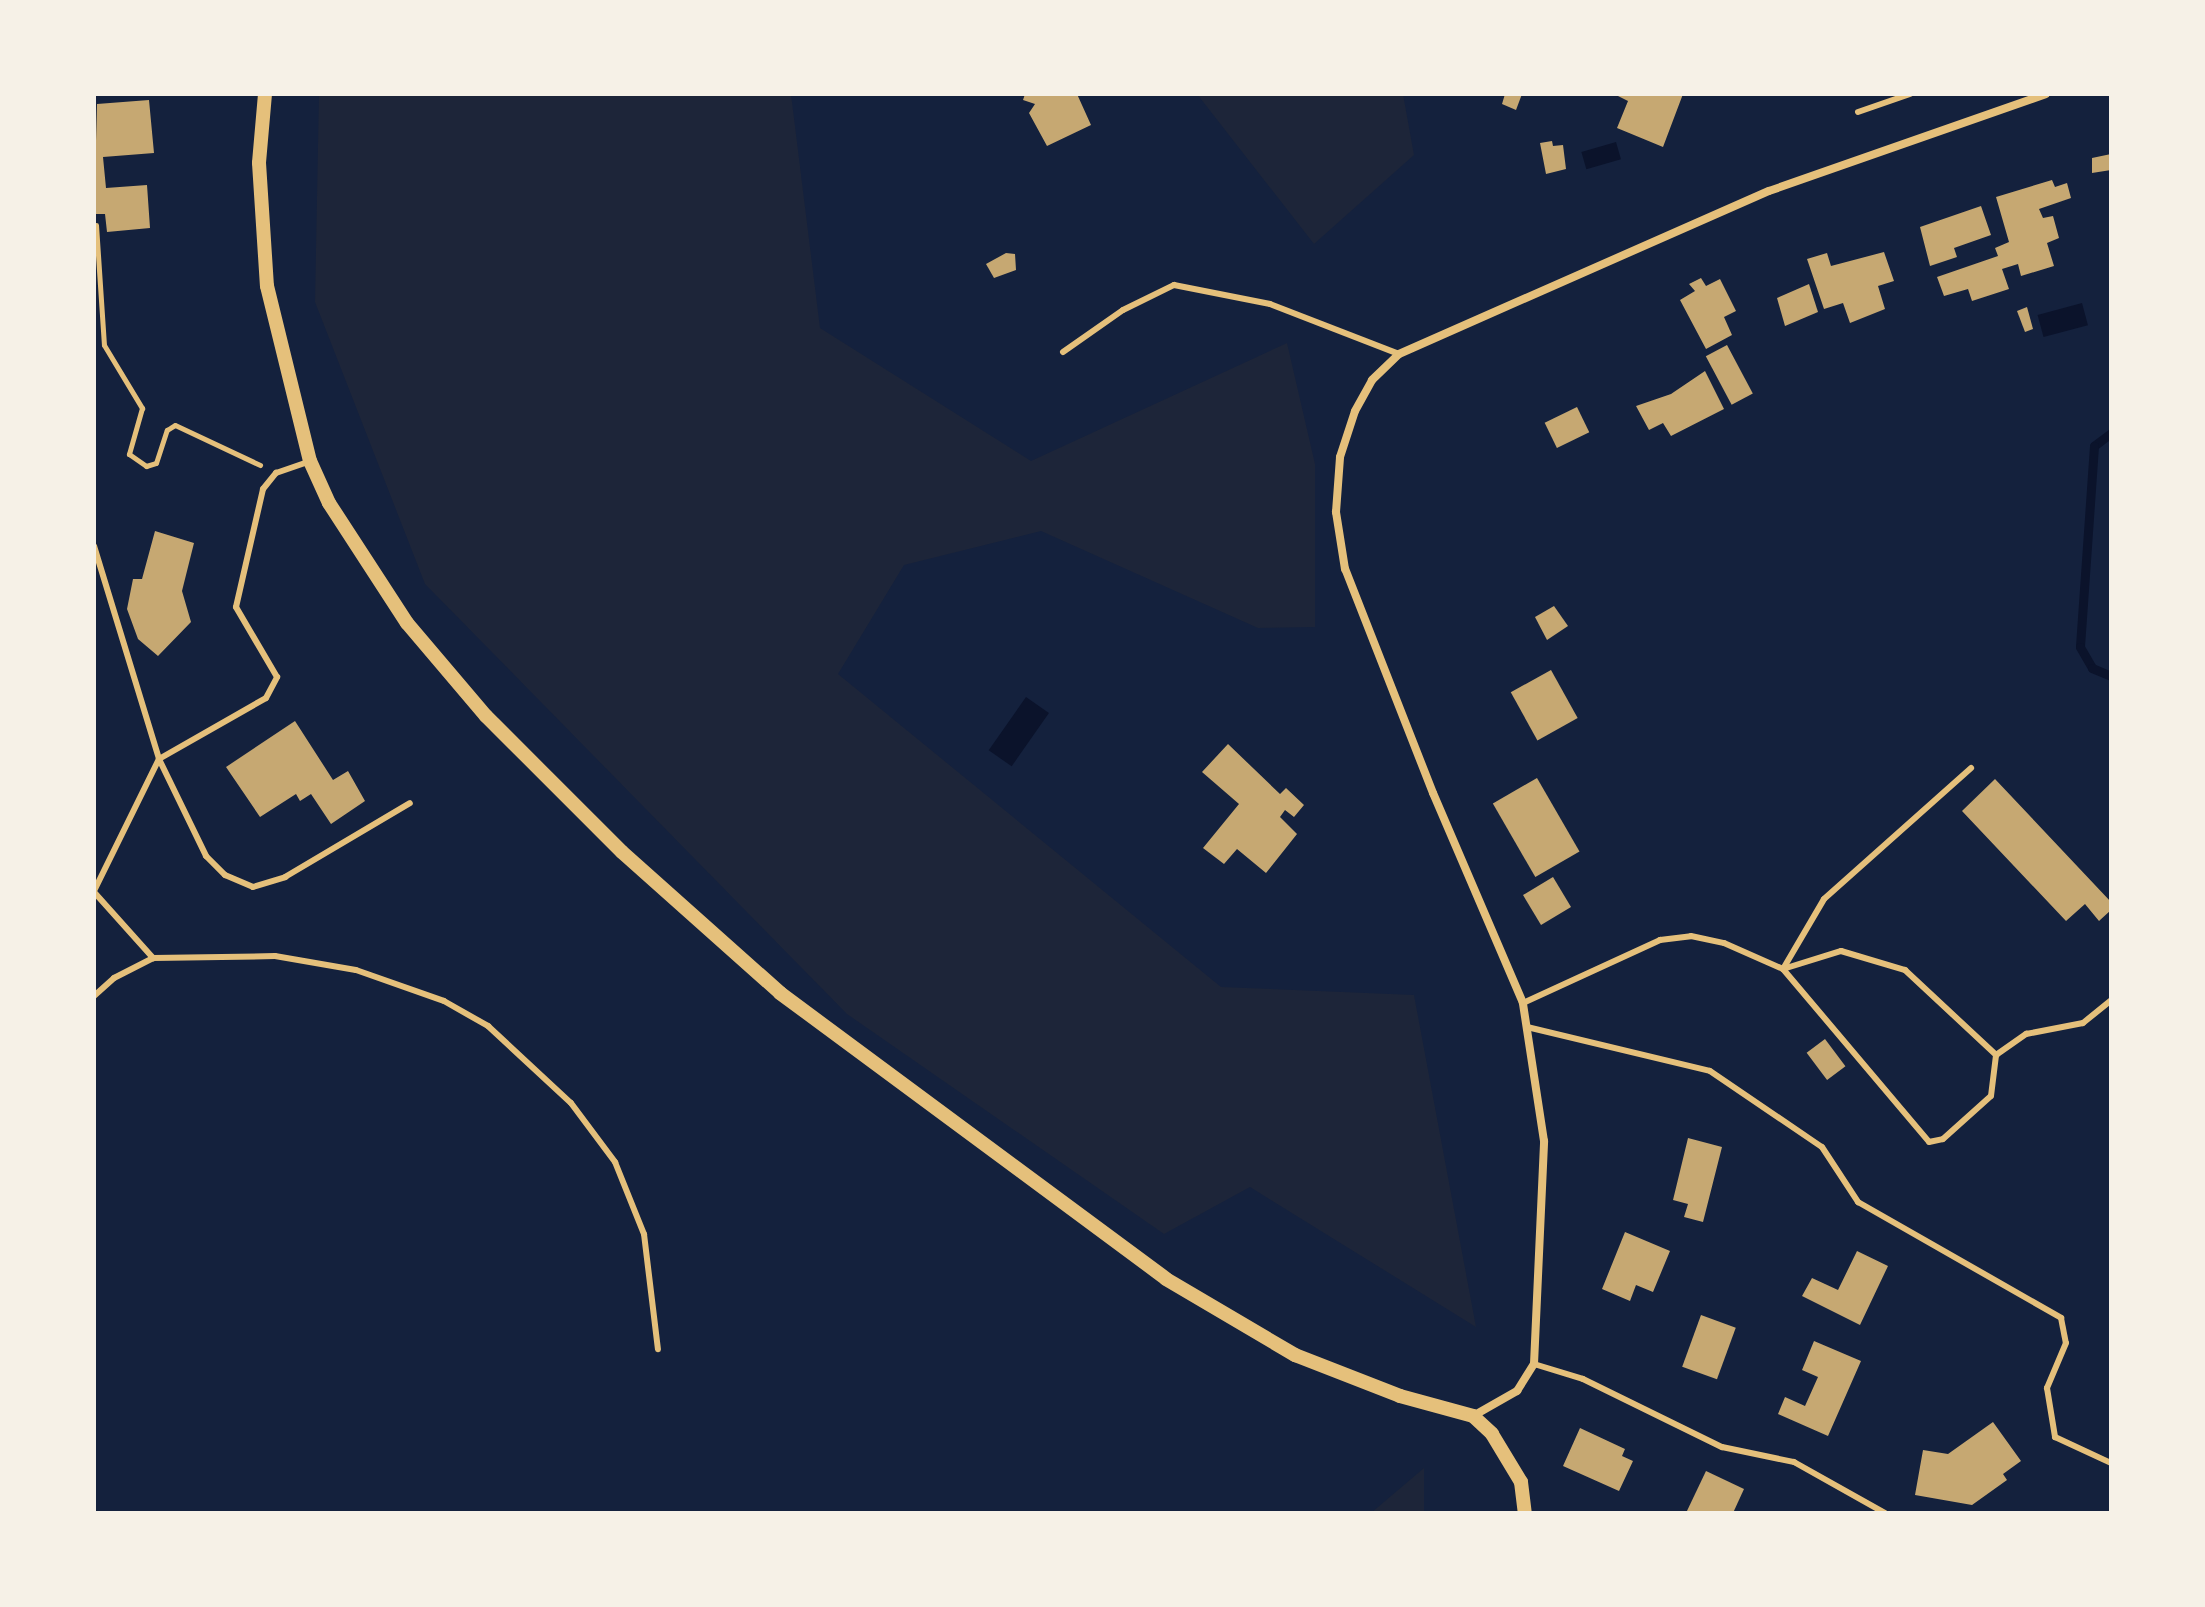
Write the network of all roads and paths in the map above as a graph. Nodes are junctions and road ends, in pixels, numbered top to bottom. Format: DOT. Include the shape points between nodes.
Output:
graph roads {
  1 [pos="265,94"];
  2 [pos="1910,94"];
  3 [pos="2046,94"];
  4 [pos="1858,112"];
  5 [pos="96,225"];
  6 [pos="1063,352"];
  7 [pos="1399,354"];
  8 [pos="310,461"];
  9 [pos="276,473"];
  10 [pos="94,546"];
  11 [pos="159,759"];
  12 [pos="1971,768"];
  13 [pos="410,803"];
  14 [pos="94,892"];
  15 [pos="153,958"];
  16 [pos="1783,969"];
  17 [pos="94,996"];
  18 [pos="2111,1000"];
  19 [pos="1523,1003"];
  20 [pos="1527,1027"];
  21 [pos="1996,1055"];
  22 [pos="658,1349"];
  23 [pos="1534,1364"];
  24 [pos="1473,1416"];
  25 [pos="2111,1463"];
  26 [pos="1525,1513"];
  27 [pos="1885,1513"];
  1 -- 8 [label="street" via="259,163 267,286"];
  2 -- 4 [label="lane"];
  3 -- 7 [label="street" via="1769,191"];
  5 -- 9 [label="path" via="104,345 142,408 129,454 146,466 156,463 167,430 175,425"];
  6 -- 7 [label="lane" via="1123,310 1174,285 1270,304"];
  7 -- 19 [label="street" via="1372,380 1340,457 1336,512 1345,569"];
  8 -- 9 [label="lane"];
  8 -- 24 [label="street" via="329,503 407,623 486,716 622,852 780,993 1166,1279 1295,1355 1400,1396"];
  9 -- 11 [label="lane" via="263,489 236,607 277,677 266,698"];
  10 -- 11 [label="lane"];
  11 -- 13 [label="lane" via="206,856 225,875 253,887 285,877"];
  11 -- 14 [label="lane"];
  12 -- 16 [label="lane" via="1824,899"];
  14 -- 15 [label="lane"];
  15 -- 17 [label="lane" via="114,978"];
  15 -- 22 [label="lane" via="275,956 356,970 444,1001 488,1026 571,1103 615,1162 644,1234"];
  16 -- 19 [label="lane" via="1724,943 1691,936 1660,940"];
  16 -- 21 [label="lane" via="1841,951 1905,970"];
  16 -- 21 [label="lane" via="1929,1142 1943,1139 1991,1096"];
  18 -- 21 [label="lane" via="2083,1023 2026,1034"];
  19 -- 20 [label="street"];
  20 -- 23 [label="street" via="1544,1141"];
  20 -- 25 [label="lane" via="1710,1071 1822,1147 1858,1202 2061,1318 2066,1343 2047,1388 2055,1437"];
  23 -- 24 [label="street" via="1517,1391"];
  23 -- 27 [label="lane" via="1583,1379 1722,1447 1794,1462"];
  24 -- 26 [label="street" via="1492,1434 1521,1482"];
}
